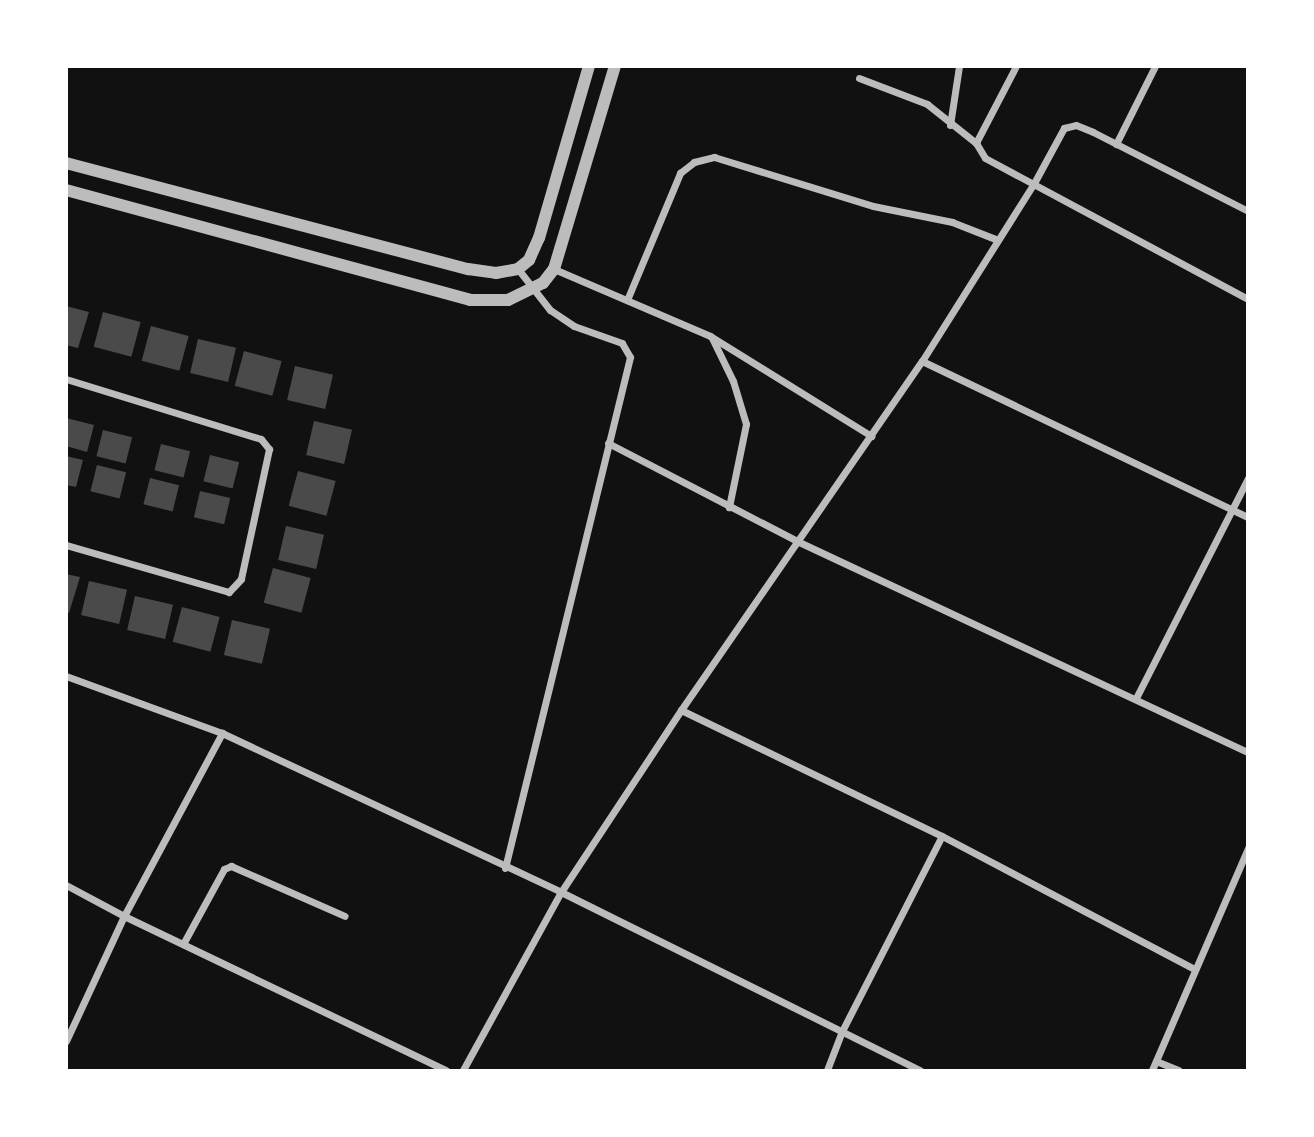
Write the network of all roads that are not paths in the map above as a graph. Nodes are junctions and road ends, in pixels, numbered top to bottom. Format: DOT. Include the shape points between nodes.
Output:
graph roads {
  1 [pos="589,66"];
  2 [pos="615,66"];
  3 [pos="960,66"];
  4 [pos="1016,66"];
  5 [pos="1155,66"];
  6 [pos="859,78"];
  7 [pos="950,125"];
  8 [pos="976,144"];
  9 [pos="1116,144"];
  10 [pos="66,163"];
  11 [pos="1033,185"];
  12 [pos="66,190"];
  13 [pos="176,193"];
  14 [pos="1248,211"];
  15 [pos="170,217"];
  16 [pos="998,240"];
  17 [pos="554,269"];
  18 [pos="518,270"];
  19 [pos="532,290"];
  20 [pos="1248,299"];
  21 [pos="627,300"];
  22 [pos="710,336"];
  23 [pos="922,361"];
  24 [pos="66,379"];
  25 [pos="871,436"];
  26 [pos="608,443"];
  27 [pos="1248,478"];
  28 [pos="729,507"];
  29 [pos="1231,509"];
  30 [pos="1248,517"];
  31 [pos="799,542"];
  32 [pos="66,545"];
  33 [pos="66,676"];
  34 [pos="1136,698"];
  35 [pos="681,710"];
  36 [pos="222,733"];
  37 [pos="1248,752"];
  38 [pos="942,836"];
  39 [pos="1248,848"];
  40 [pos="505,868"];
  41 [pos="66,885"];
  42 [pos="561,892"];
  43 [pos="124,916"];
  44 [pos="345,916"];
  45 [pos="183,944"];
  46 [pos="1194,969"];
  47 [pos="841,1033"];
  48 [pos="66,1041"];
  49 [pos="1156,1061"];
  50 [pos="446,1070"];
  51 [pos="463,1070"];
  52 [pos="827,1070"];
  53 [pos="920,1070"];
  54 [pos="1152,1070"];
  55 [pos="1178,1070"];
  1 -- 18 [label="street" via="539,238 529,260"];
  2 -- 17 [label="street"];
  3 -- 7 [label="street"];
  4 -- 8 [label="street"];
  5 -- 9 [label="street"];
  6 -- 7 [label="street" via="927,104"];
  7 -- 8 [label="street"];
  8 -- 11 [label="street" via="985,158"];
  9 -- 11 [label="street" via="1076,125 1064,128"];
  9 -- 14 [label="street"];
  10 -- 13 [label="street"];
  11 -- 16 [label="street"];
  11 -- 20 [label="street"];
  12 -- 15 [label="street"];
  13 -- 15 [label="street"];
  13 -- 18 [label="street" via="468,269"];
  15 -- 19 [label="street" via="470,300 508,300"];
  16 -- 21 [label="street" via="952,222 873,206 714,157 694,162 680,173"];
  16 -- 23 [label="street"];
  17 -- 19 [label="street"];
  17 -- 21 [label="street"];
  18 -- 19 [label="street"];
  19 -- 26 [label="street" via="574,326 626,347 630,357"];
  21 -- 22 [label="street"];
  22 -- 25 [label="street"];
  22 -- 28 [label="street" via="733,381 746,424"];
  23 -- 25 [label="street"];
  23 -- 29 [label="street"];
  24 -- 32 [label="street" via="261,439 269,449 241,579 229,592"];
  25 -- 31 [label="street"];
  26 -- 28 [label="street"];
  26 -- 40 [label="street"];
  27 -- 29 [label="street"];
  28 -- 31 [label="street"];
  29 -- 30 [label="street"];
  29 -- 34 [label="street"];
  31 -- 34 [label="street"];
  31 -- 35 [label="street"];
  33 -- 36 [label="street"];
  34 -- 37 [label="street"];
  35 -- 38 [label="street"];
  35 -- 42 [label="street"];
  36 -- 40 [label="street"];
  36 -- 43 [label="street"];
  38 -- 46 [label="street"];
  38 -- 47 [label="street"];
  39 -- 46 [label="street"];
  40 -- 42 [label="street"];
  41 -- 43 [label="street"];
  42 -- 47 [label="street"];
  42 -- 51 [label="street"];
  43 -- 45 [label="street"];
  43 -- 48 [label="street"];
  44 -- 45 [label="street" via="231,866 224,869"];
  45 -- 50 [label="street"];
  46 -- 49 [label="street"];
  47 -- 52 [label="street"];
  47 -- 53 [label="street"];
  49 -- 54 [label="street"];
  49 -- 55 [label="street"];
}
